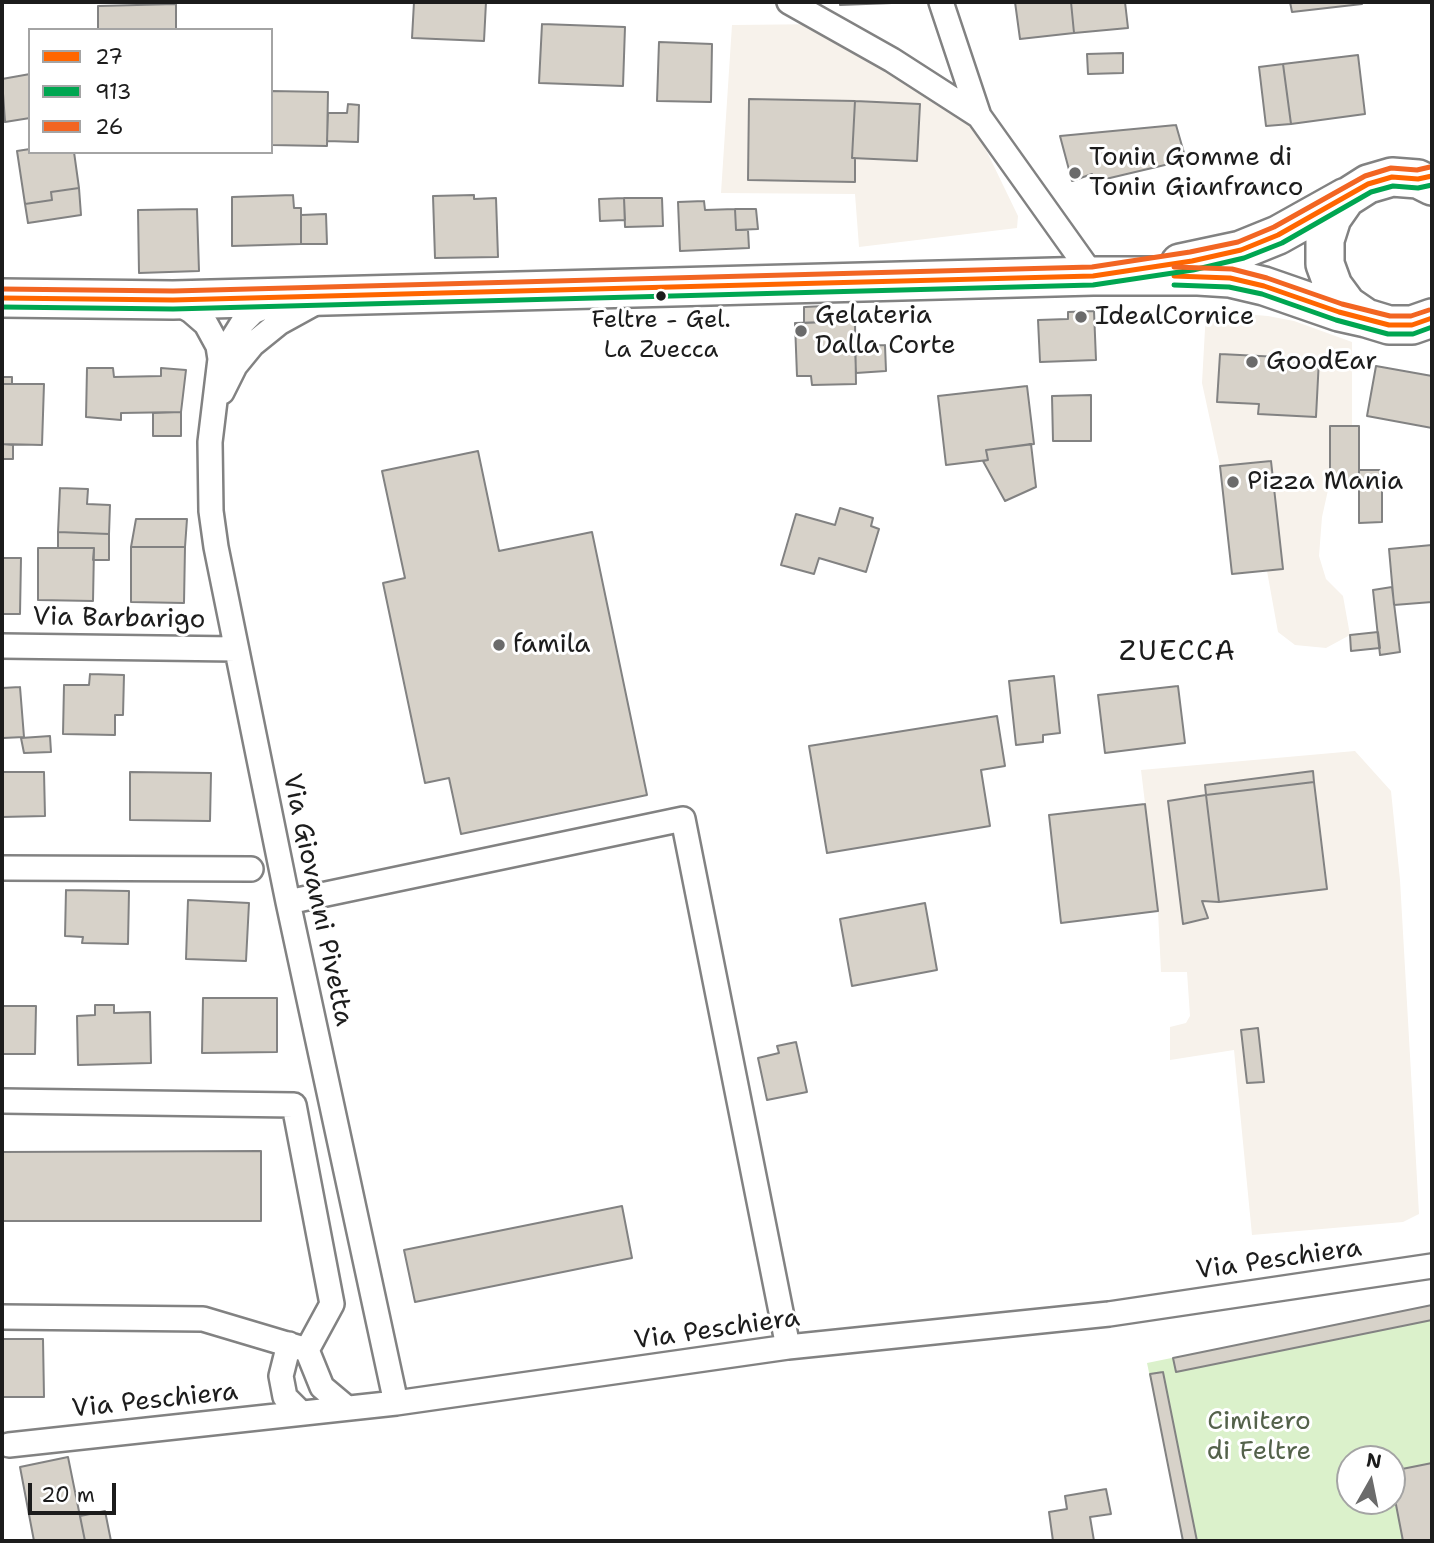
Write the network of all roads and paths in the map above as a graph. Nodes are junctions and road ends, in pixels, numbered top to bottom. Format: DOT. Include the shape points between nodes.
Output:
graph roads {
  1 [pos="789,2"];
  2 [pos="941,2"];
  3 [pos="979,116"];
  4 [pos="1427,181"];
  5 [pos="1367,184"];
  6 [pos="1093,276"];
  7 [pos="331,295"];
  8 [pos="292,297"];
  9 [pos="2,298"];
  10 [pos="173,300"];
  11 [pos="1366,318"];
  12 [pos="1426,323"];
  13 [pos="220,359"];
  14 [pos="216,405"];
  15 [pos="2,646"];
  16 [pos="236,649"];
  17 [pos="2,868"];
  18 [pos="251,869"];
  19 [pos="288,902"];
  20 [pos="2,1101"];
  21 [pos="1432,1266"];
  22 [pos="2,1317"];
  23 [pos="298,1347"];
  24 [pos="788,1347"];
  25 [pos="396,1403"];
  26 [pos="347,1408"];
  27 [pos="301,1413"];
  28 [pos="9,1445"];
  1 -- 3 [label="street"];
  2 -- 3 [label="street"];
  3 -- 6 [label="street"];
  4 -- 5 [label="main road" via="1392,177"];
  5 -- 6 [label="main road" via="1278,235 1241,250"];
  5 -- 11 [label="main road" via="1346,198 1332,218 1325,240 1325,264 1333,286 1347,305"];
  6 -- 7 [label="main road"];
  6 -- 11 [label="main road" via="1230,278"];
  7 -- 8 [label="main road"];
  7 -- 14 [label="street, Via Giovanni Pivetta" via="279,323 253,344"];
  8 -- 10 [label="main road"];
  8 -- 13 [label="street" via="253,312"];
  9 -- 10 [label="main road"];
  10 -- 13 [label="street, Via Giovanni Pivetta" via="205,324"];
  11 -- 12 [label="main road" via="1389,325"];
  13 -- 14 [label="street, Via Giovanni Pivetta"];
  14 -- 16 [label="street, Via Giovanni Pivetta" via="210,442 211,511"];
  15 -- 16 [label="street, Via Barbarigo"];
  16 -- 19 [label="street, Via Giovanni Pivetta"];
  17 -- 18 [label="street"];
  19 -- 24 [label="street" via="683,819"];
  19 -- 25 [label="street, Via Giovanni Pivetta"];
  20 -- 23 [label="street" via="294,1105 332,1304"];
  21 -- 24 [label="street, Via Peschiera" via="1109,1314"];
  22 -- 23 [label="street" via="203,1319"];
  23 -- 26 [label="street" via="323,1387"];
  23 -- 27 [label="street" via="281,1376 285,1397"];
  24 -- 25 [label="street, Via Peschiera"];
  25 -- 26 [label="street, Via Peschiera"];
  26 -- 27 [label="street, Via Peschiera"];
  27 -- 28 [label="street, Via Peschiera"];
}
